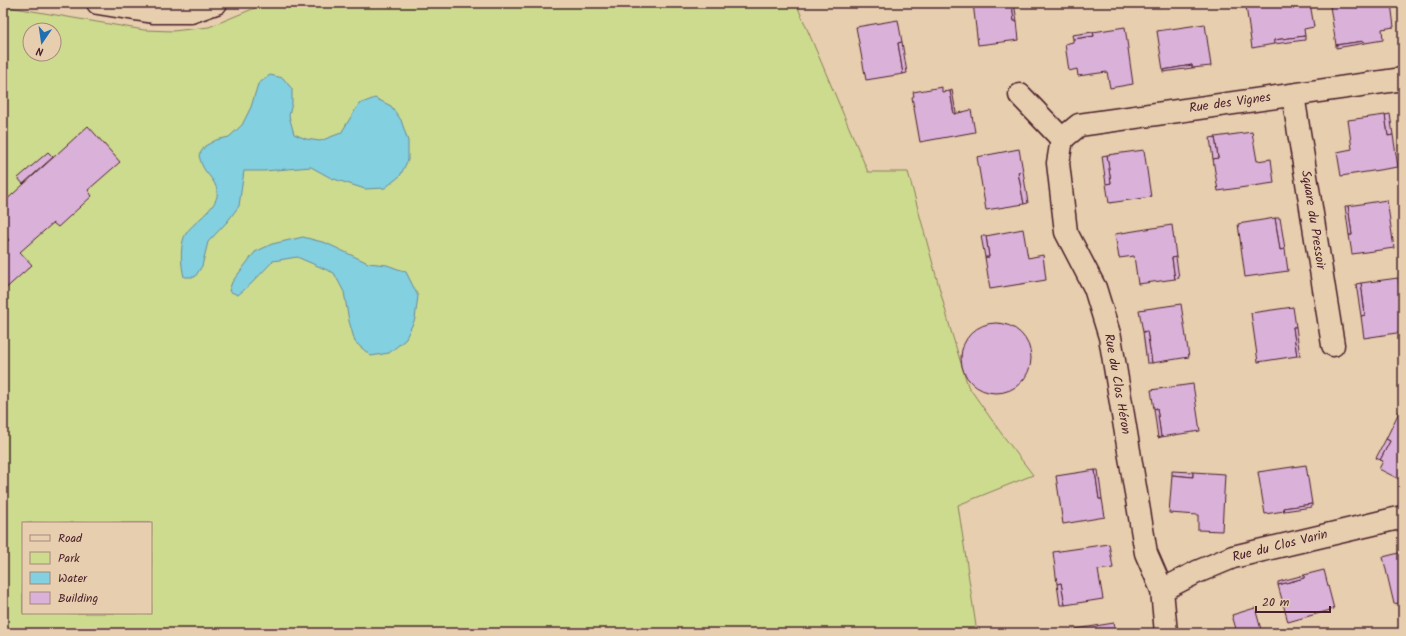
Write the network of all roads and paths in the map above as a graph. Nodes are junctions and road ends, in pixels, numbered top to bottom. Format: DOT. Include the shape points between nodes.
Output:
graph roads {
  1 [pos="98,3"];
  2 [pos="216,3"];
  3 [pos="1403,79"];
  4 [pos="1020,95"];
  5 [pos="1293,95"];
  6 [pos="1062,139"];
  7 [pos="1333,345"];
  8 [pos="1403,517"];
  9 [pos="1162,590"];
  10 [pos="1166,633"];
  1 -- 2 [label="street" via="153,12 191,12"];
  3 -- 5 [label="street, Rue des Vignes"];
  4 -- 6 [label="street"];
  5 -- 6 [label="street, Rue des Vignes" via="1079,125"];
  5 -- 7 [label="street, Square du Pressoir"];
  6 -- 9 [label="street, Rue du Clos Héron" via="1058,163 1066,232 1095,288 1110,337 1146,554"];
  8 -- 9 [label="street, Rue du Clos Varin" via="1233,557"];
  9 -- 10 [label="street, Rue du Clos Héron"];
}
